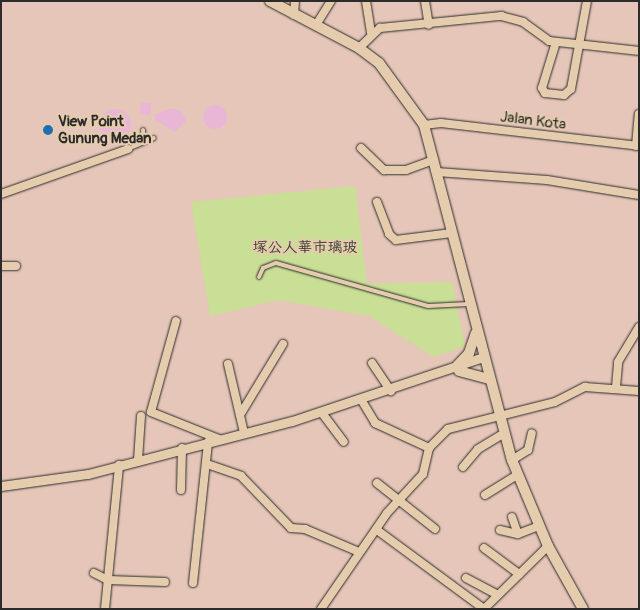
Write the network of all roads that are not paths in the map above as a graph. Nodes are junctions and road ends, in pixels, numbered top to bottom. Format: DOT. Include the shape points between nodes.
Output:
graph roads {
  1 [pos="270,1"];
  2 [pos="295,1"];
  3 [pos="331,1"];
  4 [pos="366,1"];
  5 [pos="425,1"];
  6 [pos="587,1"];
  7 [pos="294,15"];
  8 [pos="429,25"];
  9 [pos="316,26"];
  10 [pos="371,33"];
  11 [pos="556,42"];
  12 [pos="579,44"];
  13 [pos="359,48"];
  14 [pos="639,51"];
  15 [pos="639,114"];
  16 [pos="424,125"];
  17 [pos="143,130"];
  18 [pos="154,138"];
  19 [pos="144,142"];
  20 [pos="637,146"];
  21 [pos="361,148"];
  22 [pos="128,149"];
  23 [pos="434,160"];
  24 [pos="437,172"];
  25 [pos="1,194"];
  26 [pos="639,195"];
  27 [pos="376,202"];
  28 [pos="452,233"];
  29 [pos="1,266"];
  30 [pos="16,266"];
  31 [pos="258,278"];
  32 [pos="469,304"];
  33 [pos="176,321"];
  34 [pos="639,327"];
  35 [pos="476,333"];
  36 [pos="283,344"];
  37 [pos="484,360"];
  38 [pos="372,363"];
  39 [pos="228,364"];
  40 [pos="458,368"];
  41 [pos="489,379"];
  42 [pos="616,388"];
  43 [pos="391,391"];
  44 [pos="639,391"];
  45 [pos="362,401"];
  46 [pos="322,413"];
  47 [pos="499,413"];
  48 [pos="240,415"];
  49 [pos="141,416"];
  50 [pos="244,433"];
  51 [pos="505,433"];
  52 [pos="532,433"];
  53 [pos="219,439"];
  54 [pos="208,442"];
  55 [pos="344,442"];
  56 [pos="182,448"];
  57 [pos="429,448"];
  58 [pos="138,460"];
  59 [pos="512,460"];
  60 [pos="207,464"];
  61 [pos="119,465"];
  62 [pos="463,467"];
  63 [pos="518,474"];
  64 [pos="377,483"];
  65 [pos="1,486"];
  66 [pos="182,490"];
  67 [pos="485,494"];
  68 [pos="400,501"];
  69 [pos="512,517"];
  70 [pos="539,526"];
  71 [pos="435,529"];
  72 [pos="377,530"];
  73 [pos="500,530"];
  74 [pos="518,534"];
  75 [pos="548,546"];
  76 [pos="484,548"];
  77 [pos="359,552"];
  78 [pos="94,573"];
  79 [pos="519,574"];
  80 [pos="466,578"];
  81 [pos="108,580"];
  82 [pos="165,582"];
  83 [pos="193,583"];
  84 [pos="498,595"];
  85 [pos="104,609"];
  86 [pos="321,609"];
  87 [pos="484,609"];
  88 [pos="584,609"];
  1 -- 7 [label="main road"];
  2 -- 7 [label="street"];
  3 -- 9 [label="street"];
  4 -- 10 [label="street"];
  5 -- 8 [label="street"];
  6 -- 12 [label="street"];
  7 -- 9 [label="main road"];
  8 -- 10 [label="street"];
  8 -- 11 [label="street" via="501,16 523,22 542,38"];
  9 -- 13 [label="main road"];
  10 -- 13 [label="street"];
  11 -- 12 [label="street"];
  11 -- 12 [label="street" via="545,72 544,93 568,93"];
  12 -- 14 [label="street"];
  13 -- 16 [label="main road" via="399,85"];
  15 -- 20 [label="street"];
  16 -- 20 [label="street, Jalan Kota" via="447,124"];
  16 -- 23 [label="main road"];
  17 -- 19 [label="lane"];
  18 -- 19 [label="lane"];
  19 -- 22 [label="lane"];
  21 -- 23 [label="street" via="384,170 406,170"];
  22 -- 25 [label="street"];
  23 -- 24 [label="main road"];
  24 -- 26 [label="street" via="556,182"];
  24 -- 28 [label="main road"];
  27 -- 28 [label="street" via="389,234 396,240"];
  28 -- 32 [label="main road"];
  29 -- 30 [label="street"];
  31 -- 32 [label="lane" via="263,268 276,263 428,306"];
  32 -- 35 [label="main road"];
  33 -- 53 [label="street" via="151,412"];
  34 -- 42 [label="street" via="618,362"];
  35 -- 37 [label="main road"];
  35 -- 40 [label="main road" via="469,353"];
  36 -- 48 [label="street"];
  37 -- 40 [label="street"];
  37 -- 41 [label="main road"];
  38 -- 43 [label="street"];
  39 -- 48 [label="street"];
  40 -- 41 [label="main road"];
  40 -- 43 [label="street"];
  41 -- 47 [label="main road"];
  42 -- 44 [label="street"];
  42 -- 47 [label="street" via="585,387 554,402"];
  43 -- 45 [label="street"];
  45 -- 46 [label="street"];
  45 -- 57 [label="street" via="375,423"];
  46 -- 50 [label="street"];
  46 -- 55 [label="street"];
  47 -- 51 [label="main road"];
  47 -- 57 [label="street" via="448,429"];
  48 -- 50 [label="street"];
  49 -- 58 [label="street"];
  50 -- 53 [label="street"];
  51 -- 59 [label="main road"];
  51 -- 62 [label="street" via="478,450"];
  52 -- 59 [label="street" via="528,450"];
  53 -- 54 [label="street"];
  54 -- 56 [label="street"];
  54 -- 60 [label="street"];
  56 -- 58 [label="street"];
  56 -- 66 [label="street"];
  57 -- 68 [label="street" via="423,474"];
  58 -- 61 [label="street"];
  59 -- 63 [label="main road"];
  60 -- 77 [label="street" via="241,476 291,528 305,529"];
  60 -- 83 [label="street"];
  61 -- 65 [label="street" via="54,480"];
  61 -- 81 [label="street"];
  63 -- 67 [label="street"];
  63 -- 70 [label="main road"];
  64 -- 68 [label="street"];
  68 -- 71 [label="street"];
  68 -- 72 [label="street"];
  69 -- 74 [label="street"];
  70 -- 74 [label="street"];
  70 -- 75 [label="main road"];
  72 -- 77 [label="street"];
  72 -- 87 [label="street"];
  73 -- 74 [label="street"];
  75 -- 79 [label="street"];
  75 -- 88 [label="main road"];
  76 -- 79 [label="street"];
  77 -- 86 [label="street" via="347,576"];
  78 -- 81 [label="street"];
  79 -- 84 [label="street"];
  80 -- 84 [label="street"];
  81 -- 82 [label="street"];
  81 -- 85 [label="street"];
  84 -- 87 [label="street"];
}
